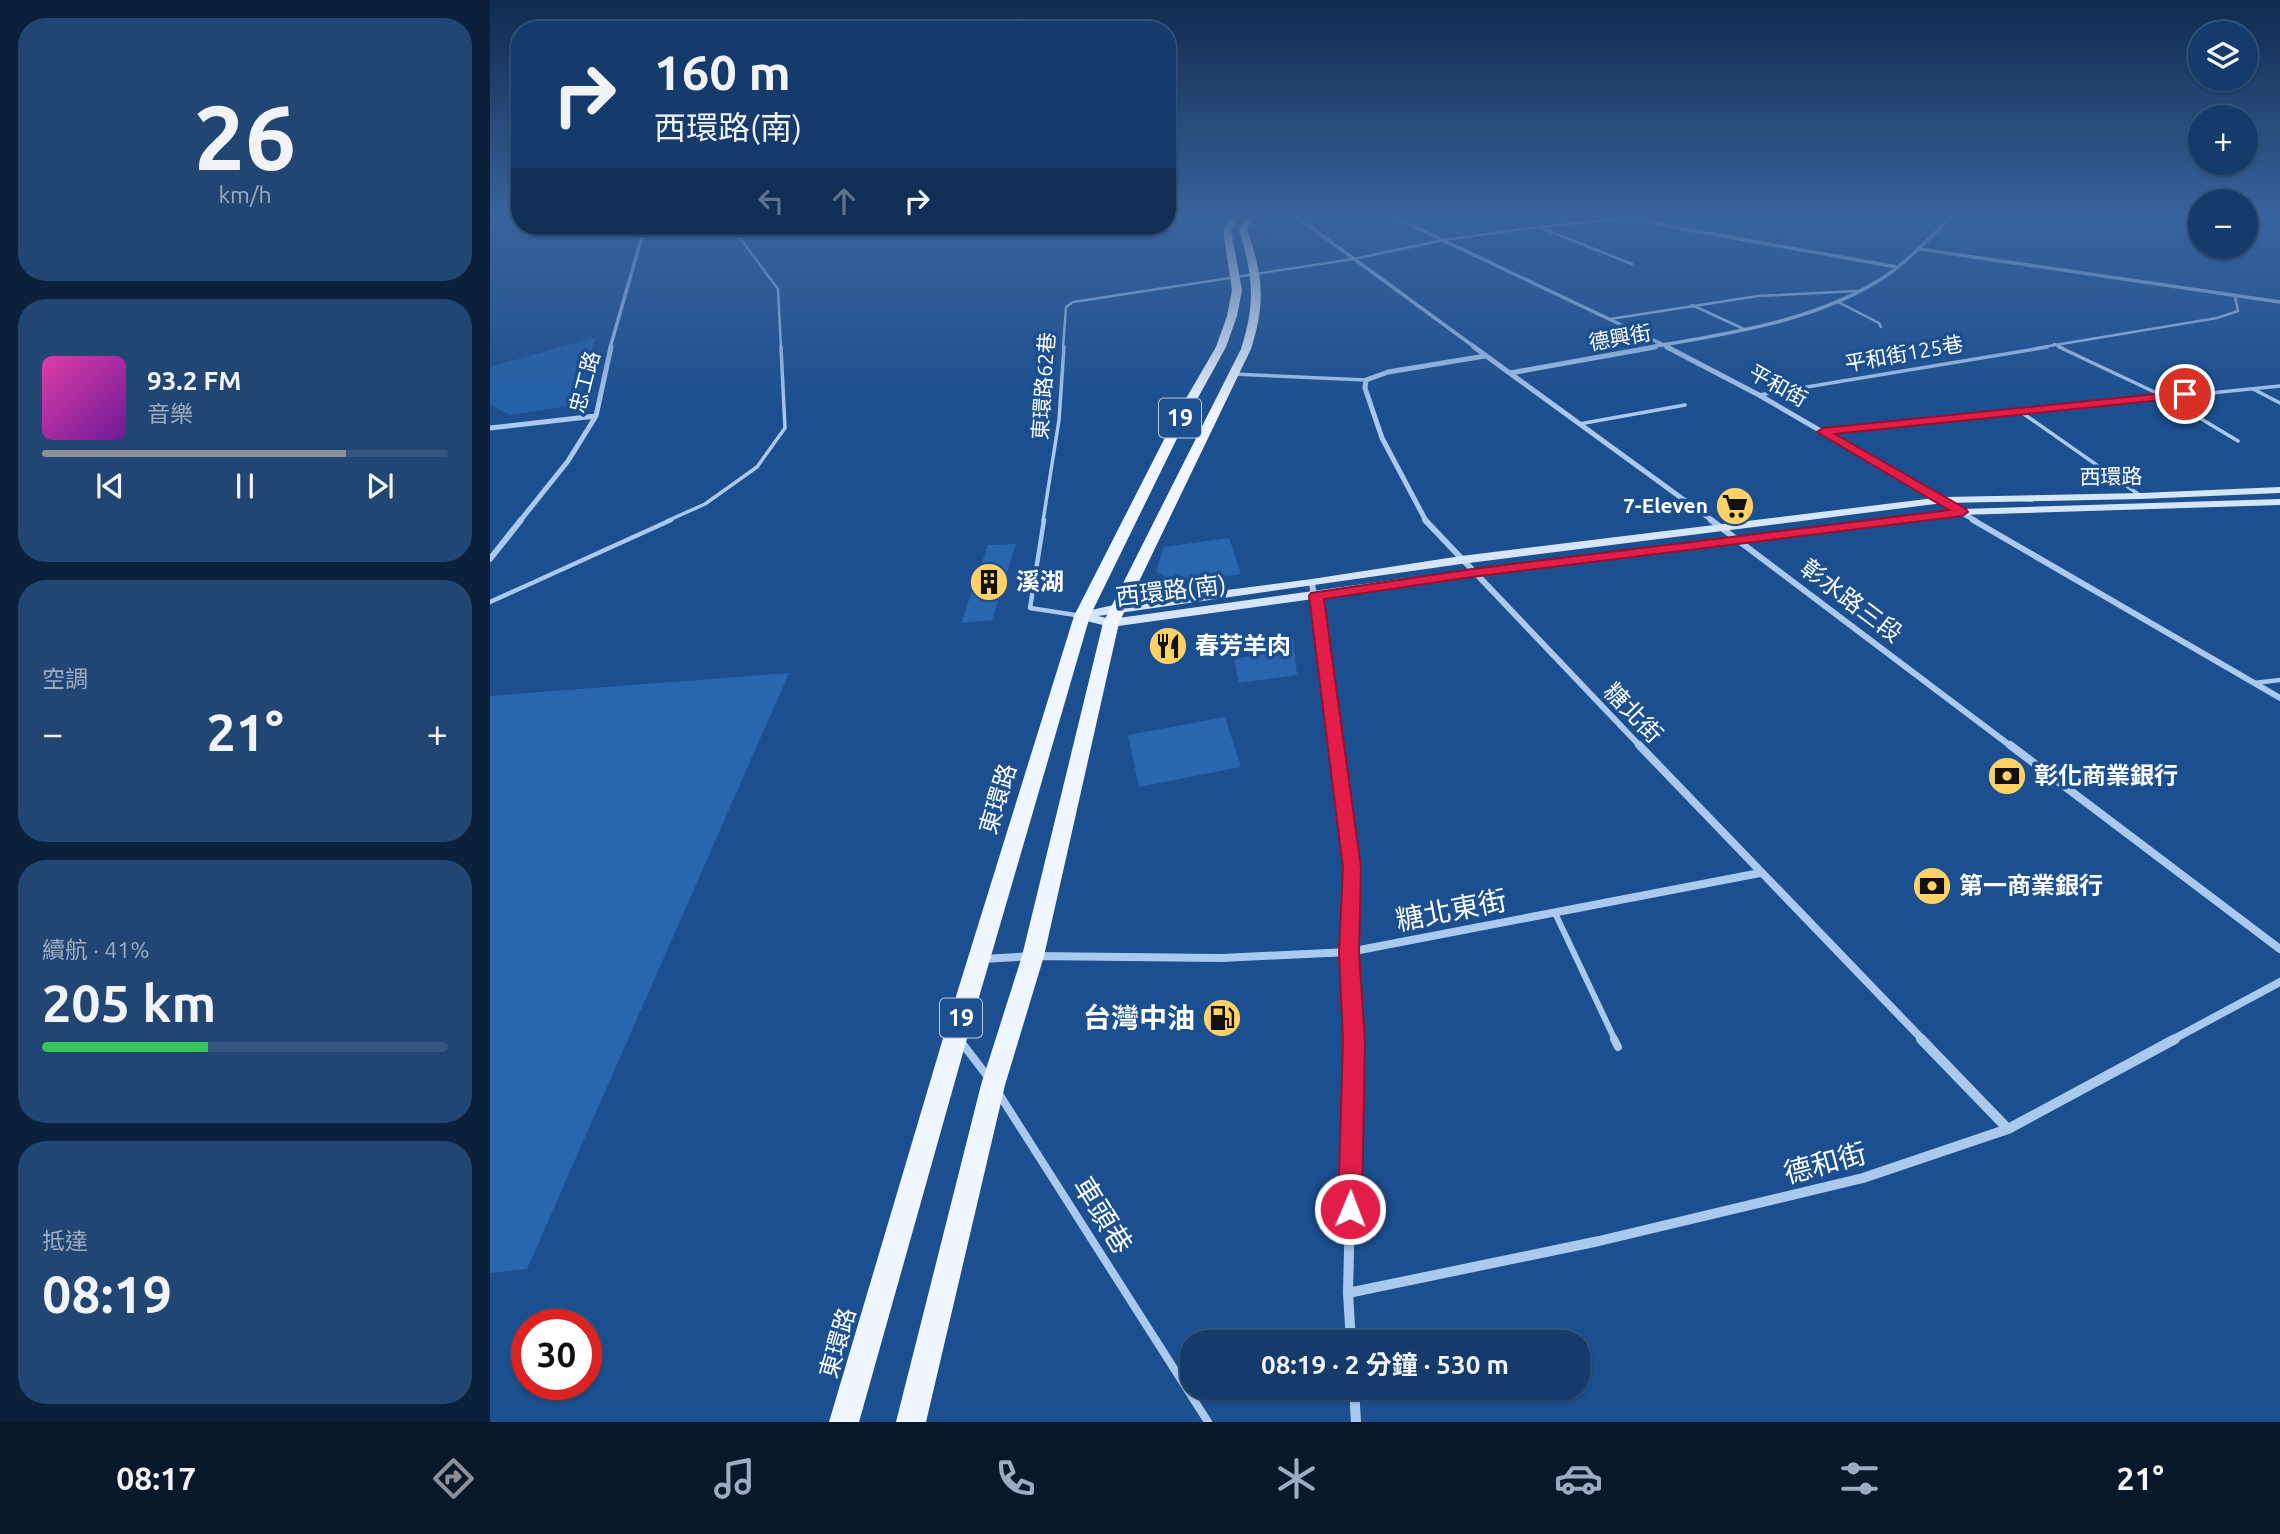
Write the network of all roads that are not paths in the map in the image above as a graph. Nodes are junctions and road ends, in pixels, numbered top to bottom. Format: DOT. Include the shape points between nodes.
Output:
graph roads {
  1 [pos="629,281"];
  2 [pos="772,281"];
  3 [pos="1212,281"];
  4 [pos="1236,281"];
  5 [pos="1258,281"];
  6 [pos="1383,281"];
  7 [pos="1531,281"];
  8 [pos="1873,281"];
  9 [pos="2137,281"];
  10 [pos="1857,291"];
  11 [pos="2235,296"];
  12 [pos="1838,302"];
  13 [pos="2280,302"];
  14 [pos="1692,305"];
  15 [pos="1610,319"];
  16 [pos="1881,327"];
  17 [pos="1746,330"];
  18 [pos="2054,344"];
  19 [pos="1666,346"];
  20 [pos="1485,356"];
  21 [pos="1233,374"];
  22 [pos="1509,374"];
  23 [pos="1366,380"];
  24 [pos="2280,386"];
  25 [pos="2253,389"];
  26 [pos="1759,395"];
  27 [pos="2162,396"];
  28 [pos="2280,403"];
  29 [pos="1685,405"];
  30 [pos="2021,412"];
  31 [pos="596,416"];
  32 [pos="1579,424"];
  33 [pos="491,427"];
  34 [pos="1823,432"];
  35 [pos="2238,441"];
  36 [pos="2280,490"];
  37 [pos="2141,496"];
  38 [pos="1943,500"];
  39 [pos="2280,502"];
  40 [pos="1962,512"];
  41 [pos="1720,526"];
  42 [pos="1740,541"];
  43 [pos="490,559"];
  44 [pos="1461,560"];
  45 [pos="1472,573"];
  46 [pos="1312,583"];
  47 [pos="1316,596"];
  48 [pos="490,602"];
  49 [pos="1115,615"];
  50 [pos="1082,616"];
  51 [pos="2280,680"];
  52 [pos="2254,683"];
  53 [pos="2280,698"];
  54 [pos="1760,873"];
  55 [pos="1555,913"];
  56 [pos="2280,949"];
  57 [pos="1349,952"];
  58 [pos="1033,956"];
  59 [pos="978,959"];
  60 [pos="2280,982"];
  61 [pos="956,1035"];
  62 [pos="1618,1047"];
  63 [pos="993,1085"];
  64 [pos="2008,1129"];
  65 [pos="1348,1293"];
  66 [pos="1350,1330"];
  67 [pos="1355,1400"];
  68 [pos="845,1422"];
  69 [pos="911,1422"];
  70 [pos="1208,1422"];
  71 [pos="1356,1422"];
  1 -- 31 [label="street, 忠工路"];
  2 -- 48 [label="lane" via="778,289 785,428 757,467 705,504"];
  3 -- 50 [label="lane, 東環路62巷" via="1073,302 1066,307 1059,420 1030,608"];
  4 -- 50 [label="main road, 東環路 / 19" via="1232,316 1221,347 1182,414"];
  5 -- 21 [label="main road, 19" via="1256,320"];
  6 -- 20 [label="street, 彰水路三段"];
  7 -- 15 [label="street, 平和街"];
  8 -- 10 [label="street, 德興街"];
  9 -- 11 [label="street"];
  10 -- 12 [label="street, 德興街"];
  10 -- 14 [label="lane"];
  11 -- 13 [label="street"];
  11 -- 18 [label="lane, 平和街125巷" via="2238,312 2217,318"];
  12 -- 16 [label="lane"];
  12 -- 17 [label="street, 德興街"];
  14 -- 15 [label="lane"];
  14 -- 17 [label="lane"];
  15 -- 19 [label="street, 平和街"];
  17 -- 19 [label="street, 德興街"];
  18 -- 26 [label="lane, 平和街125巷"];
  18 -- 27 [label="lane"];
  19 -- 22 [label="street, 德興街"];
  19 -- 26 [label="street, 平和街"];
  20 -- 22 [label="street, 彰水路三段"];
  20 -- 23 [label="street"];
  21 -- 23 [label="lane"];
  21 -- 49 [label="main road, 19"];
  22 -- 32 [label="street, 彰水路三段"];
  23 -- 44 [label="street, 糖北街" via="1382,438 1428,525"];
  24 -- 25 [label="lane"];
  25 -- 27 [label="lane"];
  25 -- 28 [label="lane"];
  26 -- 34 [label="street, 平和街"];
  27 -- 30 [label="lane"];
  27 -- 35 [label="lane"];
  29 -- 32 [label="lane"];
  30 -- 34 [label="lane"];
  30 -- 37 [label="lane"];
  31 -- 33 [label="street"];
  31 -- 43 [label="street, 忠工路" via="568,461"];
  32 -- 41 [label="street, 彰水路三段"];
  34 -- 38 [label="street, 平和街"];
  36 -- 37 [label="main road, 西環路"];
  37 -- 38 [label="main road, 西環路"];
  38 -- 40 [label="street, 平和街"];
  38 -- 41 [label="main road, 西環路(南)"];
  39 -- 40 [label="main road, 西環路"];
  40 -- 42 [label="main road, 西環路(南)"];
  40 -- 52 [label="street, 平和街"];
  41 -- 42 [label="street, 彰水路三段"];
  41 -- 44 [label="main road, 西環路(南)"];
  42 -- 45 [label="main road, 西環路(南)"];
  42 -- 56 [label="street, 彰水路三段"];
  44 -- 45 [label="street, 糖北街"];
  44 -- 46 [label="main road, 西環路(南)"];
  45 -- 47 [label="main road, 西環路(南)"];
  45 -- 54 [label="street, 糖北街"];
  46 -- 47 [label="street"];
  46 -- 49 [label="main road, 西環路(南)"];
  47 -- 49 [label="main road, 西環路(南)"];
  47 -- 57 [label="street" via="1352,868"];
  49 -- 50 [label="main road, 西環路(南)"];
  49 -- 58 [label="main road, 19"];
  50 -- 59 [label="main road, 東環路 / 19"];
  51 -- 52 [label="lane"];
  52 -- 53 [label="street, 平和街"];
  54 -- 55 [label="street, 糖北東街"];
  54 -- 64 [label="street, 糖北街"];
  55 -- 57 [label="street, 糖北東街"];
  55 -- 62 [label="lane"];
  57 -- 58 [label="street, 糖北東街" via="1221,958"];
  57 -- 65 [label="street" via="1354,1041"];
  58 -- 59 [label="street, 糖北東街"];
  58 -- 63 [label="main road, 19"];
  59 -- 61 [label="main road, 東環路 / 19"];
  60 -- 64 [label="street, 德和街"];
  61 -- 63 [label="lane, 車頭巷"];
  61 -- 68 [label="main road, 東環路 / 19"];
  63 -- 69 [label="main road, 19"];
  63 -- 70 [label="lane, 車頭巷"];
  64 -- 65 [label="street, 德和街" via="1863,1178 1598,1241"];
  65 -- 66 [label="street"];
  67 -- 71 [label="street"];
}
